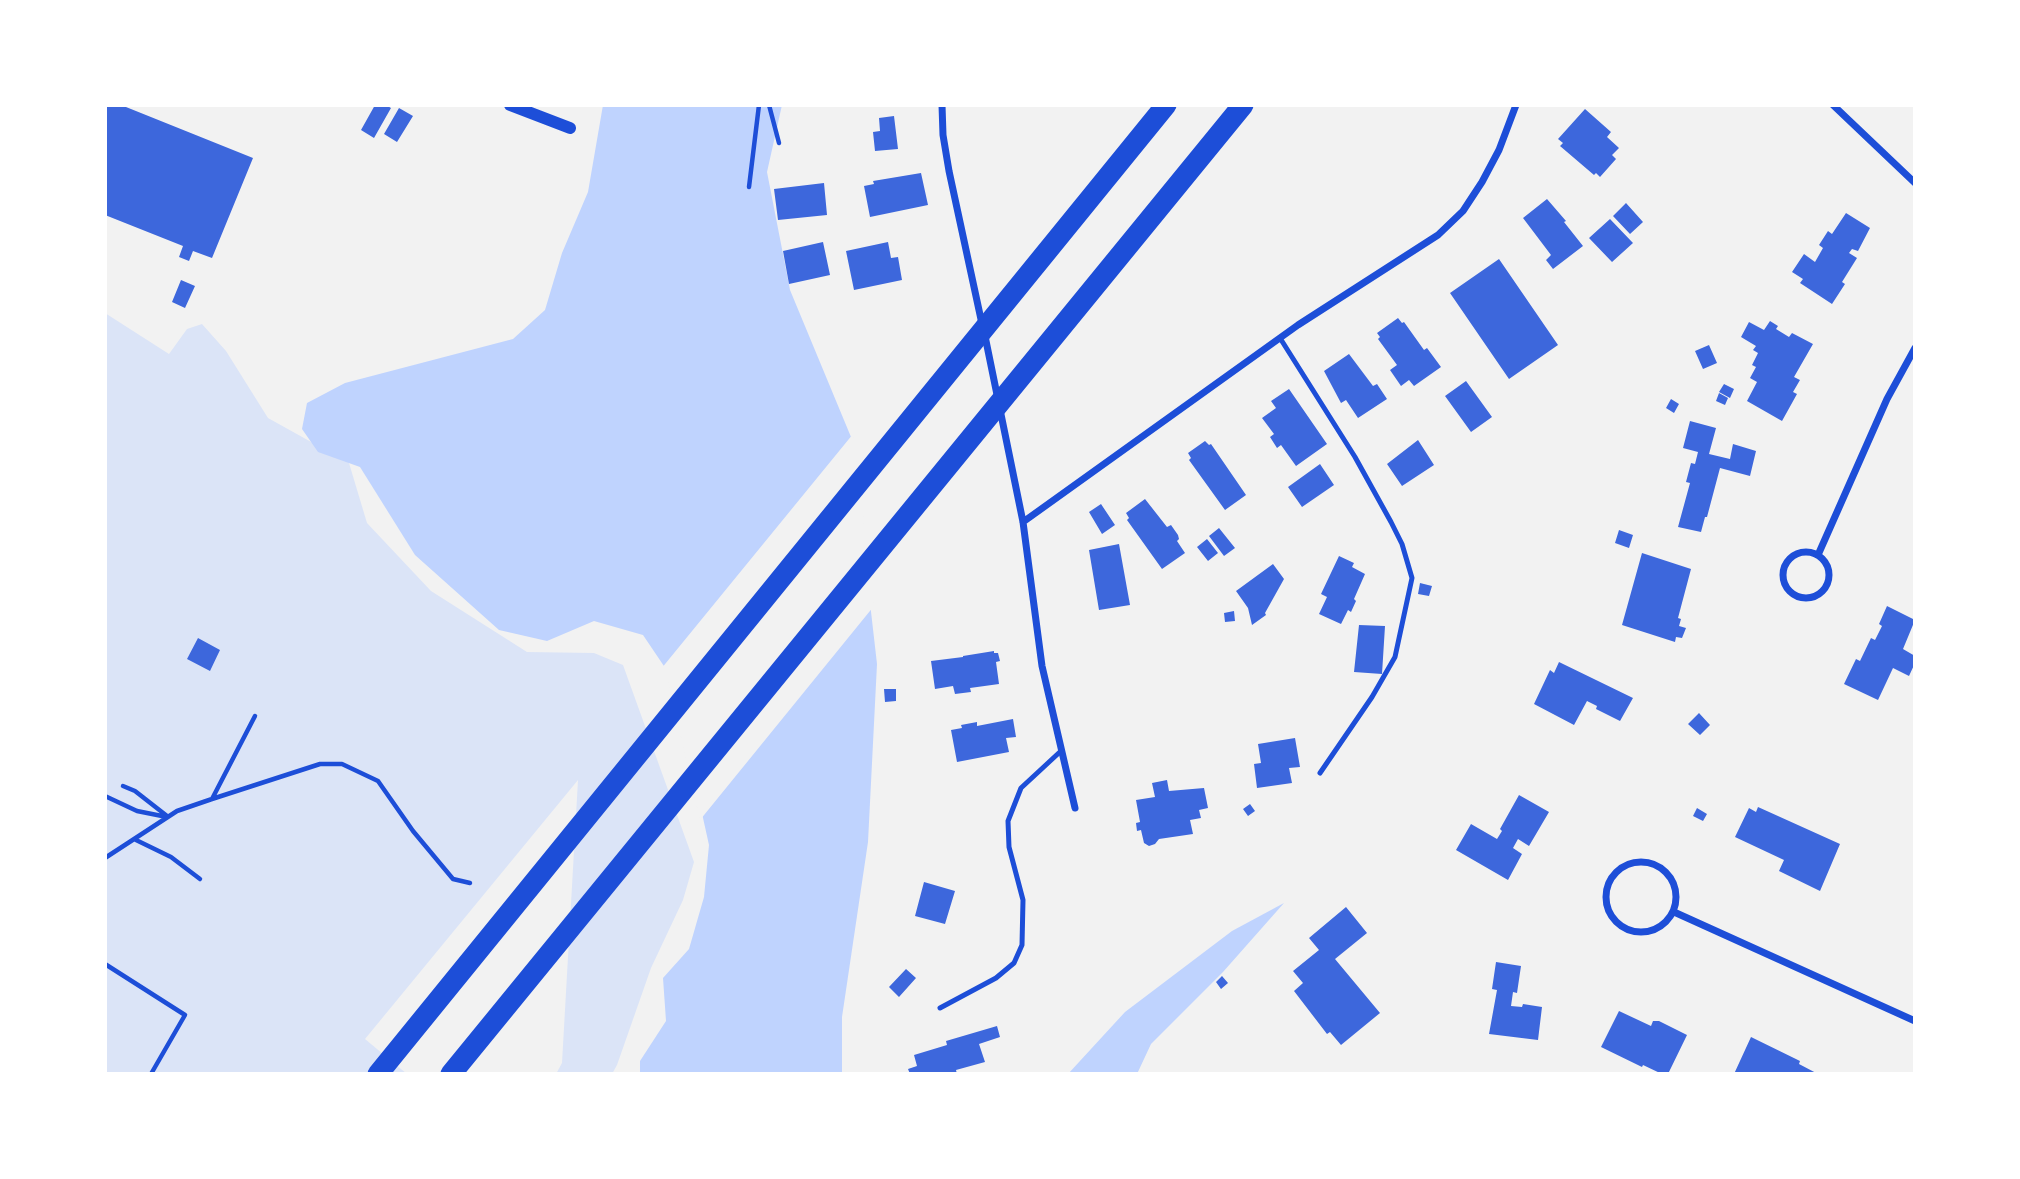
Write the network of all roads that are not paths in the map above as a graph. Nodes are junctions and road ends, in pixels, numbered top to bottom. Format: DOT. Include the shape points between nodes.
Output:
graph roads {
  1 [pos="510,105"];
  2 [pos="942,105"];
  3 [pos="1166,105"];
  4 [pos="1242,105"];
  5 [pos="1516,105"];
  6 [pos="1833,105"];
  7 [pos="570,128"];
  8 [pos="1915,183"];
  9 [pos="1280,338"];
  10 [pos="1915,348"];
  11 [pos="1023,522"];
  12 [pos="1818,555"];
  13 [pos="1062,750"];
  14 [pos="1320,773"];
  15 [pos="1076,808"];
  16 [pos="1674,912"];
  17 [pos="940,1008"];
  18 [pos="1915,1021"];
  19 [pos="378,1074"];
  20 [pos="451,1074"];
  1 -- 7 [label="street"];
  2 -- 11 [label="street" via="949,171"];
  3 -- 19 [label="highway"];
  4 -- 20 [label="highway"];
  5 -- 9 [label="street" via="1482,182 1455,219 1438,235"];
  6 -- 8 [label="street"];
  9 -- 11 [label="street"];
  9 -- 14 [label="lane" via="1391,522 1412,579 1395,657"];
  10 -- 12 [label="street" via="1887,399"];
  11 -- 13 [label="street" via="1035,628"];
  12 -- 12 [label="street" via="1803,551 1789,558 1783,581 1794,595 1815,597 1826,586 1829,570"];
  13 -- 15 [label="street"];
  13 -- 17 [label="lane" via="1021,788 1007,821 1023,900 1022,945 1014,963"];
  16 -- 16 [label="street" via="1677,895 1673,879 1660,867 1632,863 1608,884 1609,913 1620,926 1651,931"];
  16 -- 18 [label="street"];
}
